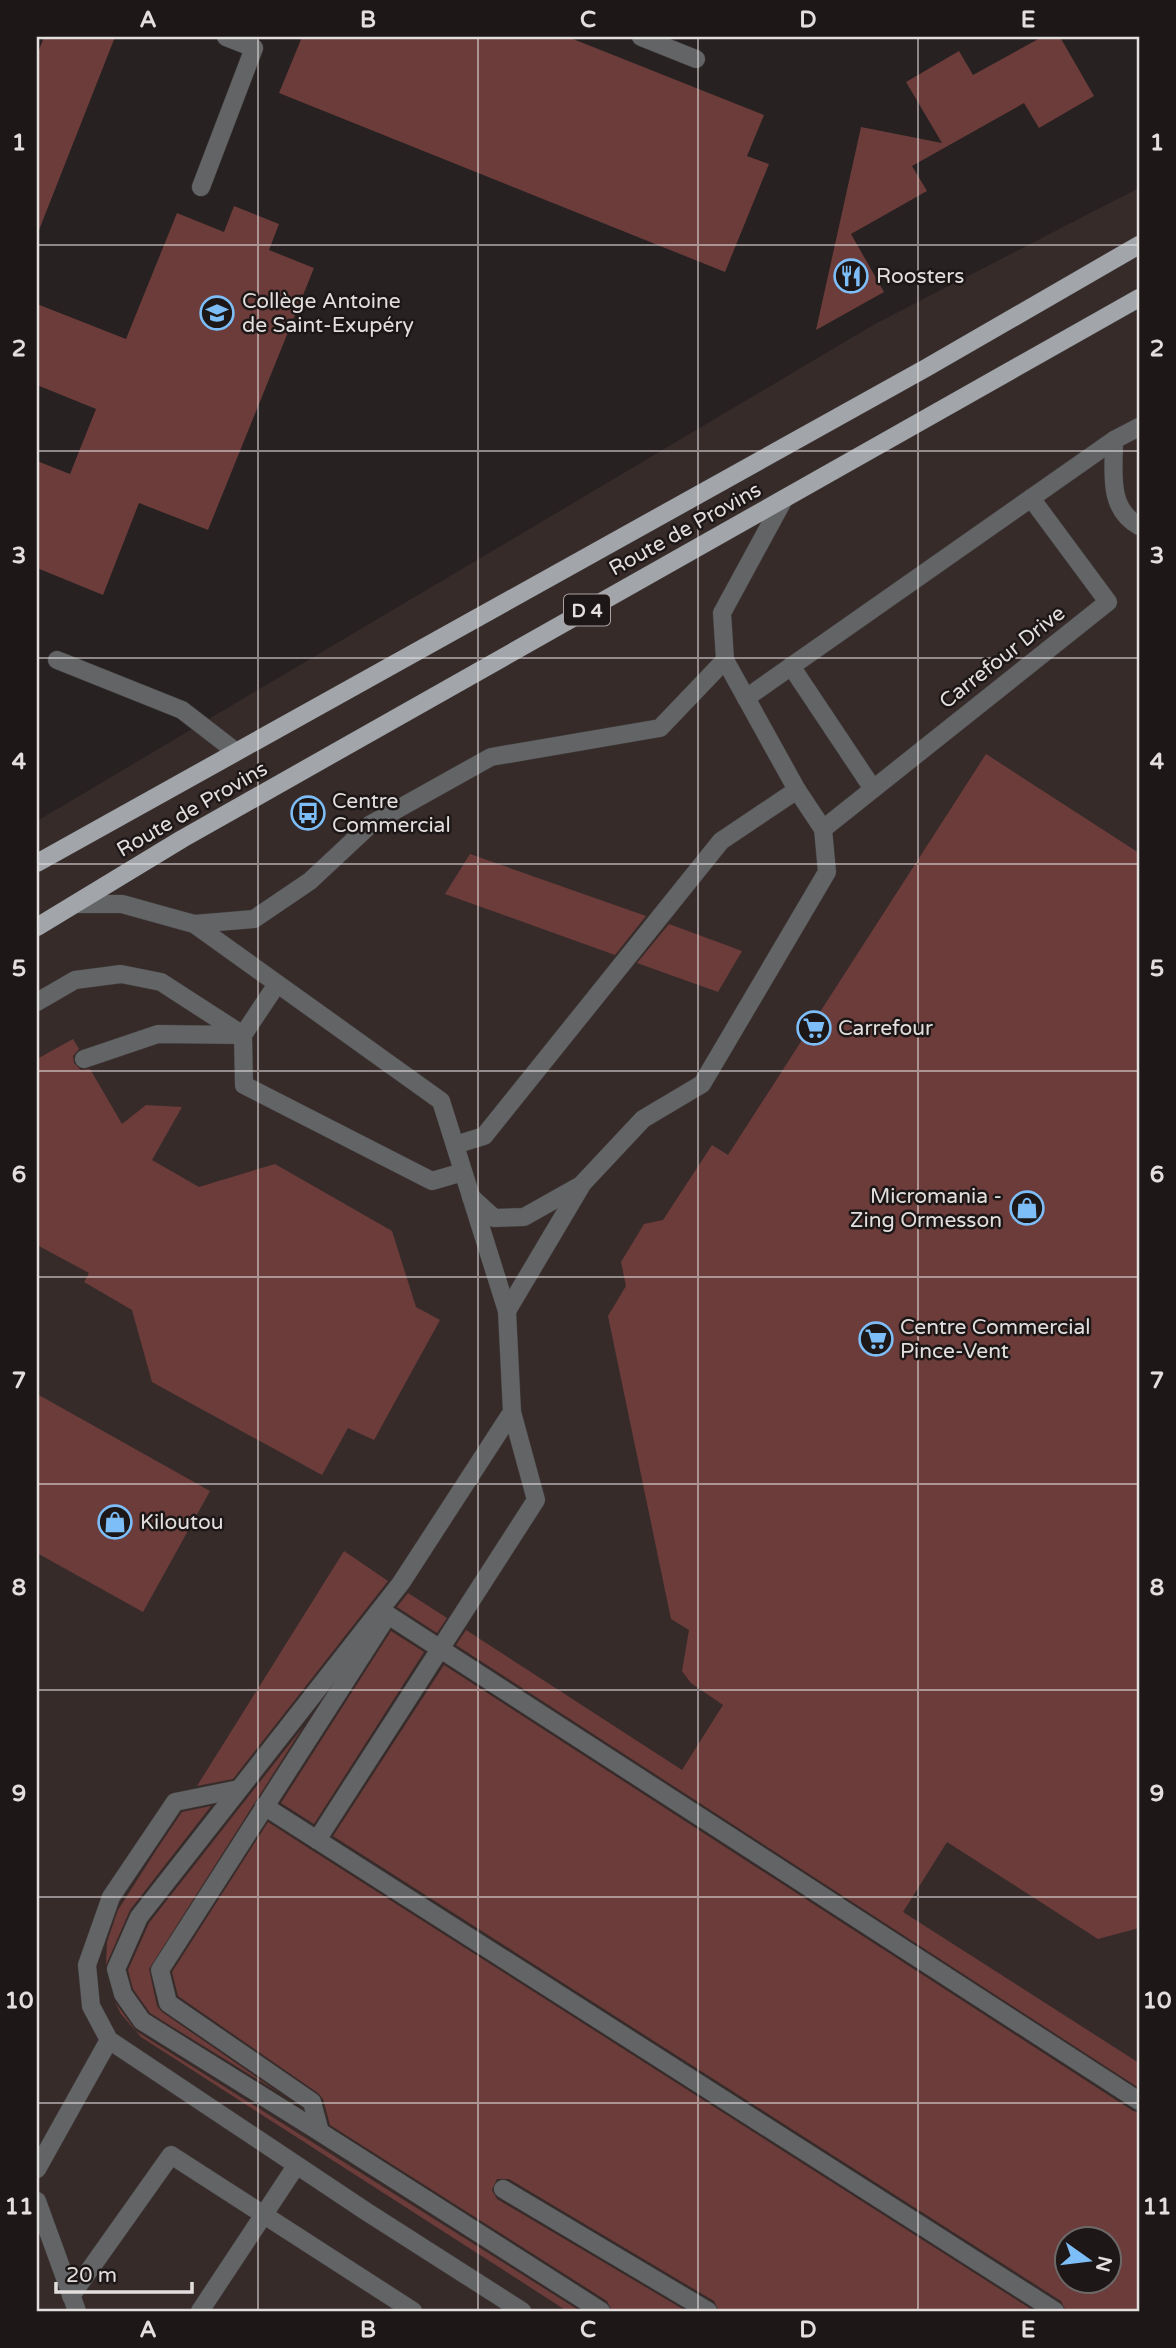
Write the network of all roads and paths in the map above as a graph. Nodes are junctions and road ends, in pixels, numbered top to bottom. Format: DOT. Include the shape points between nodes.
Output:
graph roads {
  1 [pos="226,37"];
  2 [pos="641,37"];
  3 [pos="696,59"];
  4 [pos="201,187"];
  5 [pos="1139,245"];
  6 [pos="1139,298"];
  7 [pos="1139,427"];
  8 [pos="1114,440"];
  9 [pos="1031,498"];
  10 [pos="784,499"];
  11 [pos="1139,526"];
  12 [pos="57,660"];
  13 [pos="725,660"];
  14 [pos="791,666"];
  15 [pos="747,698"];
  16 [pos="235,751"];
  17 [pos="873,789"];
  18 [pos="797,790"];
  19 [pos="823,829"];
  20 [pos="37,863"];
  21 [pos="78,904"];
  22 [pos="194,924"];
  23 [pos="37,927"];
  24 [pos="277,984"];
  25 [pos="37,1002"];
  26 [pos="243,1035"];
  27 [pos="84,1059"];
  28 [pos="454,1145"];
  29 [pos="463,1172"];
  30 [pos="583,1184"];
  31 [pos="471,1197"];
  32 [pos="507,1311"];
  33 [pos="512,1412"];
  34 [pos="239,1789"];
  35 [pos="264,1806"];
  36 [pos="317,1840"];
  37 [pos="109,2040"];
  38 [pos="1139,2101"];
  39 [pos="320,2132"];
  40 [pos="296,2165"];
  41 [pos="37,2169"];
  42 [pos="503,2189"];
  43 [pos="37,2201"];
  44 [pos="264,2214"];
  45 [pos="74,2304"];
  46 [pos="200,2311"];
  47 [pos="413,2311"];
  48 [pos="522,2311"];
  49 [pos="601,2311"];
  50 [pos="708,2311"];
  51 [pos="1055,2311"];
  1 -- 4 [label="lane" via="254,48"];
  2 -- 3 [label="lane"];
  5 -- 16 [label="main road, Route de Provins / D 4"];
  6 -- 10 [label="main road, Route de Provins / D 4"];
  7 -- 8 [label="lane"];
  8 -- 9 [label="lane"];
  8 -- 11 [label="lane" via="1115,497 1130,521"];
  9 -- 14 [label="lane"];
  9 -- 17 [label="lane, Carrefour Drive" via="1108,602"];
  10 -- 13 [label="lane" via="722,613"];
  10 -- 21 [label="main road, Route de Provins / D 4" via="182,839"];
  12 -- 16 [label="lane" via="183,710"];
  13 -- 15 [label="lane"];
  13 -- 22 [label="lane" via="660,728 491,757 371,824 310,881 254,919"];
  14 -- 15 [label="lane"];
  14 -- 17 [label="lane"];
  15 -- 18 [label="lane"];
  16 -- 20 [label="main road, Route de Provins / D 4"];
  17 -- 19 [label="lane, Carrefour Drive"];
  18 -- 19 [label="lane"];
  18 -- 28 [label="lane" via="721,841 484,1136"];
  19 -- 30 [label="lane" via="827,872 702,1084 643,1119"];
  21 -- 22 [label="lane" via="122,904"];
  21 -- 23 [label="main road, Route de Provins / D 4"];
  22 -- 24 [label="lane"];
  24 -- 26 [label="lane"];
  24 -- 28 [label="lane" via="441,1101"];
  25 -- 26 [label="lane" via="75,980 121,974 161,982"];
  26 -- 27 [label="lane" via="158,1034"];
  26 -- 29 [label="lane" via="244,1085 432,1181"];
  28 -- 29 [label="lane"];
  29 -- 31 [label="lane"];
  30 -- 31 [label="lane" via="524,1217 494,1217"];
  30 -- 32 [label="lane"];
  31 -- 32 [label="lane"];
  32 -- 33 [label="lane"];
  33 -- 34 [label="lane" via="401,1583"];
  33 -- 36 [label="lane" via="536,1500"];
  34 -- 37 [label="lane" via="175,1802 111,1897 87,1965 91,2006"];
  34 -- 39 [label="lane" via="139,1917 116,1969 123,1994 142,2021"];
  35 -- 36 [label="lane"];
  35 -- 38 [label="lane" via="388,1615"];
  35 -- 39 [label="lane" via="160,1970 168,2003 312,2102"];
  36 -- 51 [label="lane"];
  37 -- 40 [label="lane"];
  37 -- 41 [label="lane"];
  39 -- 49 [label="lane"];
  40 -- 44 [label="lane"];
  40 -- 48 [label="lane"];
  42 -- 50 [label="lane"];
  43 -- 45 [label="lane"];
  44 -- 45 [label="lane" via="172,2155"];
  44 -- 46 [label="lane"];
  44 -- 47 [label="lane"];
}
